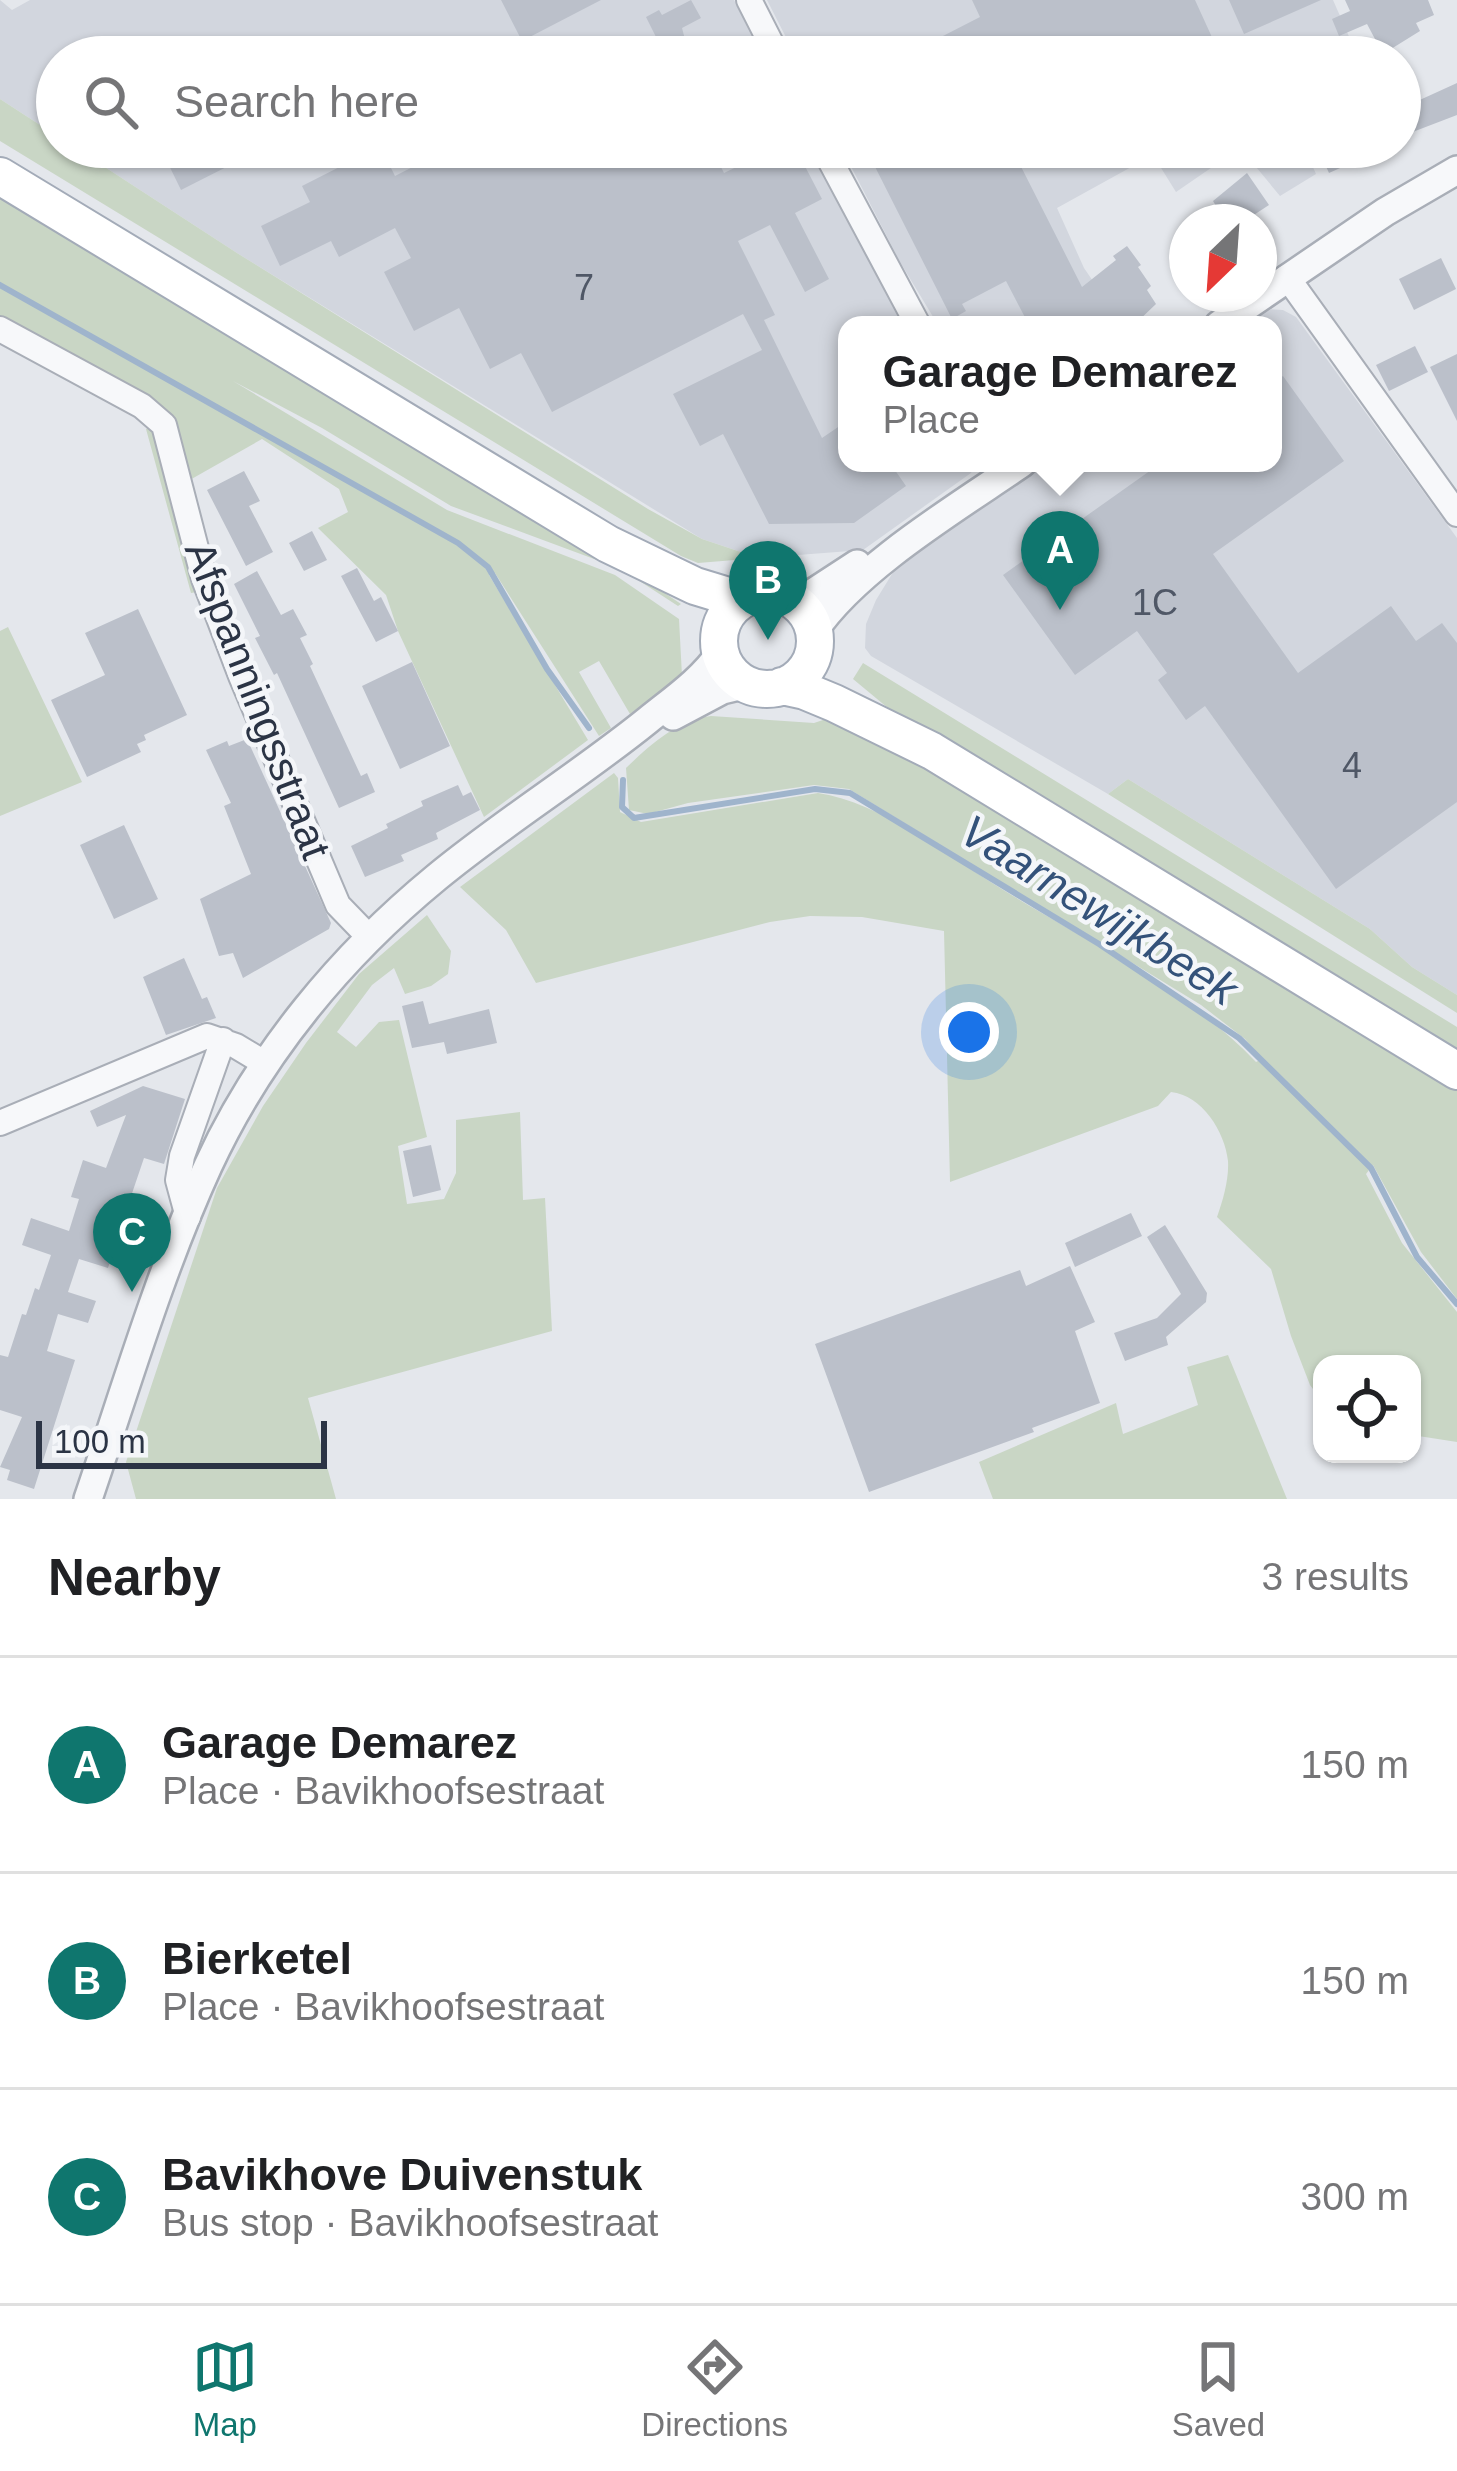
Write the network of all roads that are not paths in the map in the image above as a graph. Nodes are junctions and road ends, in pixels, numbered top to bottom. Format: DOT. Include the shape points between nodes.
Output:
graph roads {
  1 [pos="749,0"];
  2 [pos="767,36"];
  3 [pos="835,168"];
  4 [pos="1457,170"];
  5 [pos="0,176"];
  6 [pos="1287,277"];
  7 [pos="913,316"];
  8 [pos="1232,316"];
  9 [pos="0,329"];
  10 [pos="1004,472"];
  11 [pos="1457,514"];
  12 [pos="910,541"];
  13 [pos="792,600"];
  14 [pos="728,627"];
  15 [pos="814,640"];
  16 [pos="764,685"];
  17 [pos="632,736"];
  18 [pos="932,752"];
  19 [pos="369,938"];
  20 [pos="224,1040"];
  21 [pos="266,1064"];
  22 [pos="1457,1071"];
  23 [pos="0,1123"];
  24 [pos="188,1217"];
  25 [pos="88,1499"];
  1 -- 2 [label="street"];
  3 -- 7 [label="street"];
  4 -- 6 [label="street"];
  5 -- 14 [label="main road" via="608,544 695,586"];
  6 -- 8 [label="street"];
  6 -- 11 [label="street"];
  9 -- 19 [label="street, Afspanningsstraat" via="164,425 204,579 242,676 338,905"];
  10 -- 12 [label="street"];
  12 -- 13 [label="street"];
  12 -- 15 [label="street" via="846,593"];
  13 -- 14 [label="main road" via="769,592"];
  13 -- 15 [label="main road" via="806,613"];
  14 -- 16 [label="main road" via="731,672"];
  14 -- 17 [label="street" via="709,670"];
  15 -- 16 [label="main road" via="809,664 794,680"];
  15 -- 18 [label="main road" via="831,676"];
  16 -- 17 [label="street" via="722,690"];
  16 -- 18 [label="main road" via="820,697"];
  17 -- 19 [label="street" via="441,873"];
  18 -- 22 [label="main road"];
  19 -- 21 [label="street"];
  20 -- 21 [label="street"];
  20 -- 23 [label="street" via="193,1040"];
  20 -- 24 [label="street" via="182,1156 178,1180"];
  21 -- 24 [label="street"];
  24 -- 25 [label="street"];
}
